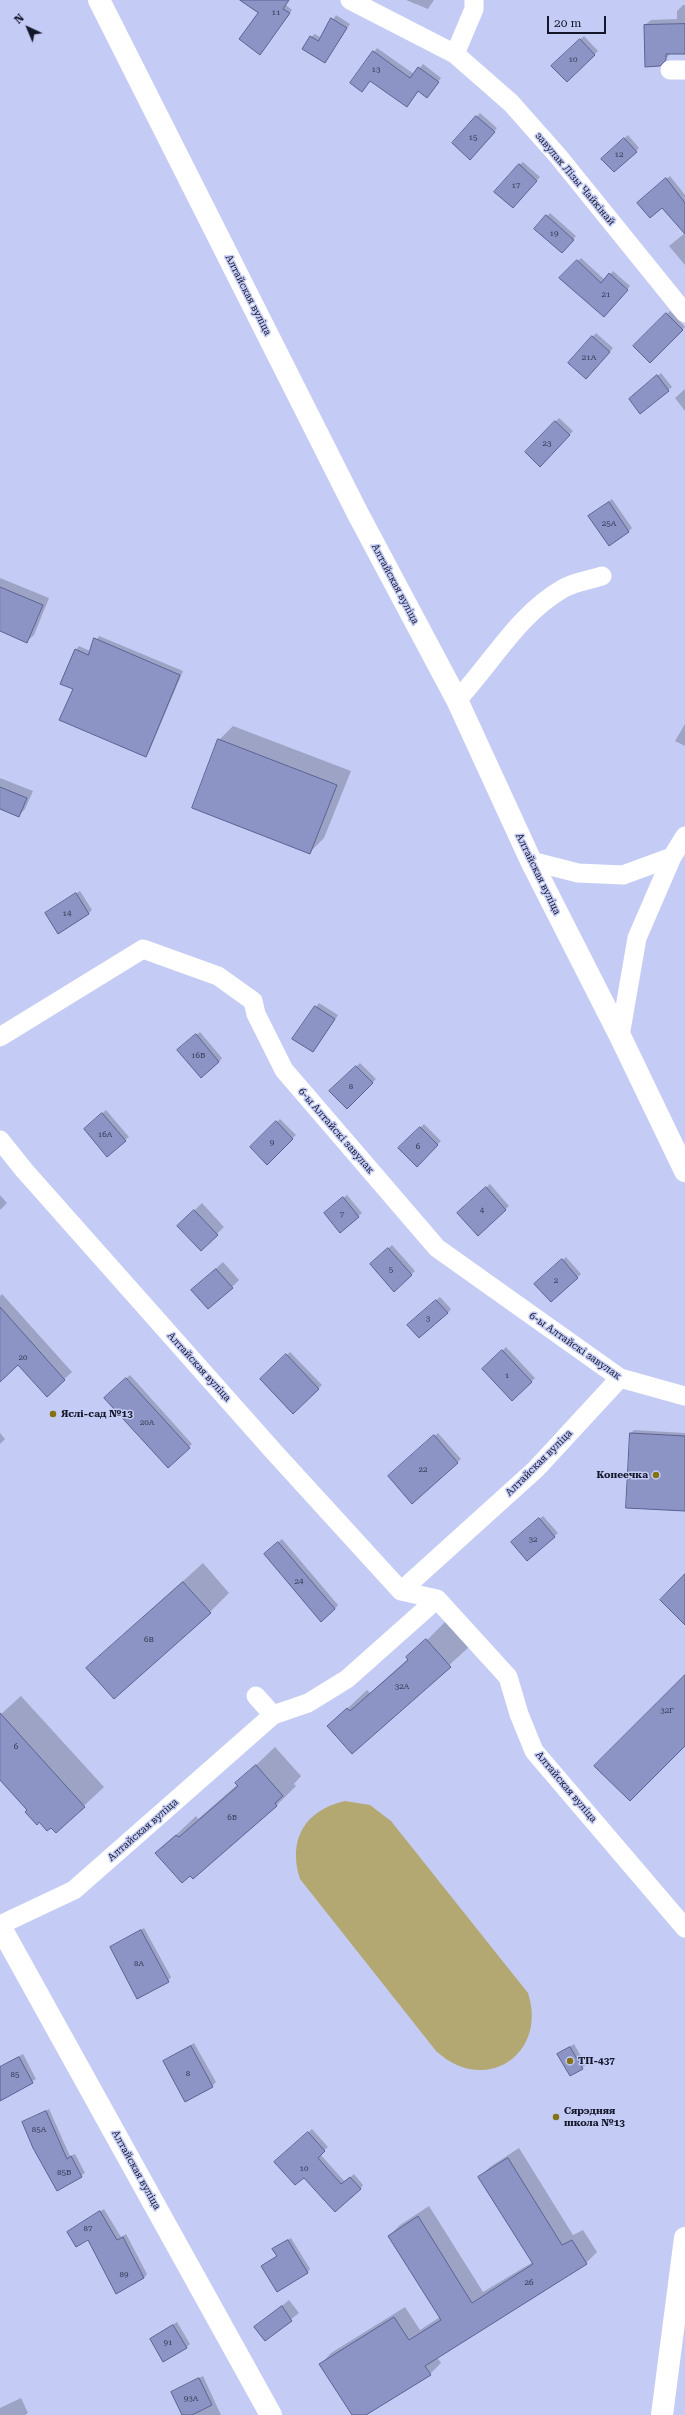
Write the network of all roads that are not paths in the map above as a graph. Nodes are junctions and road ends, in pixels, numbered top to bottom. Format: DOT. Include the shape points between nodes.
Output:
graph roads {
  1 [pos="99,0"];
  2 [pos="350,0"];
  3 [pos="474,0"];
  4 [pos="455,54"];
  5 [pos="685,313"];
  6 [pos="602,576"];
  7 [pos="457,700"];
  8 [pos="685,836"];
  9 [pos="672,857"];
  10 [pos="530,861"];
  11 [pos="0,1036"];
  12 [pos="620,1036"];
  13 [pos="0,1140"];
  14 [pos="685,1171"];
  15 [pos="620,1378"];
  16 [pos="685,1396"];
  17 [pos="401,1591"];
  18 [pos="437,1599"];
  19 [pos="256,1696"];
  20 [pos="273,1715"];
  21 [pos="0,1926"];
  22 [pos="685,1928"];
  23 [pos="685,2238"];
  24 [pos="271,2415"];
  25 [pos="662,2415"];
  1 -- 7 [label="main road, Алтайская вуліца" via="358,514"];
  2 -- 4 [label="street, завулак Лізы Чайкінай"];
  3 -- 4 [label="street" via="474,9"];
  4 -- 5 [label="street, завулак Лізы Чайкінай" via="511,103 558,156"];
  6 -- 7 [label="street" via="565,588 540,604 516,628 477,679"];
  7 -- 10 [label="main road, Алтайская вуліца"];
  8 -- 9 [label="street"];
  9 -- 10 [label="street" via="623,875 578,873"];
  9 -- 12 [label="street" via="637,938"];
  10 -- 12 [label="main road, Алтайская вуліца"];
  11 -- 15 [label="street, 6-ы Алтайскі завулак" via="143,949 218,976 252,1001 284,1070 437,1248"];
  12 -- 14 [label="main road, Алтайская вуліца"];
  13 -- 17 [label="street, Алтайская вуліца" via="275,1453"];
  15 -- 16 [label="street, 6-ы Алтайскі завулак"];
  15 -- 17 [label="street, Алтайская вуліца" via="536,1469"];
  17 -- 18 [label="street"];
  18 -- 20 [label="street, Алтайская вуліца" via="347,1679 308,1703"];
  18 -- 22 [label="street, Алтайская вуліца" via="508,1677 521,1721 534,1750"];
  19 -- 20 [label="street"];
  20 -- 21 [label="street, Алтайская вуліца" via="74,1890"];
  21 -- 24 [label="main road, Алтайская вуліца"];
  23 -- 25 [label="main road"];
}
